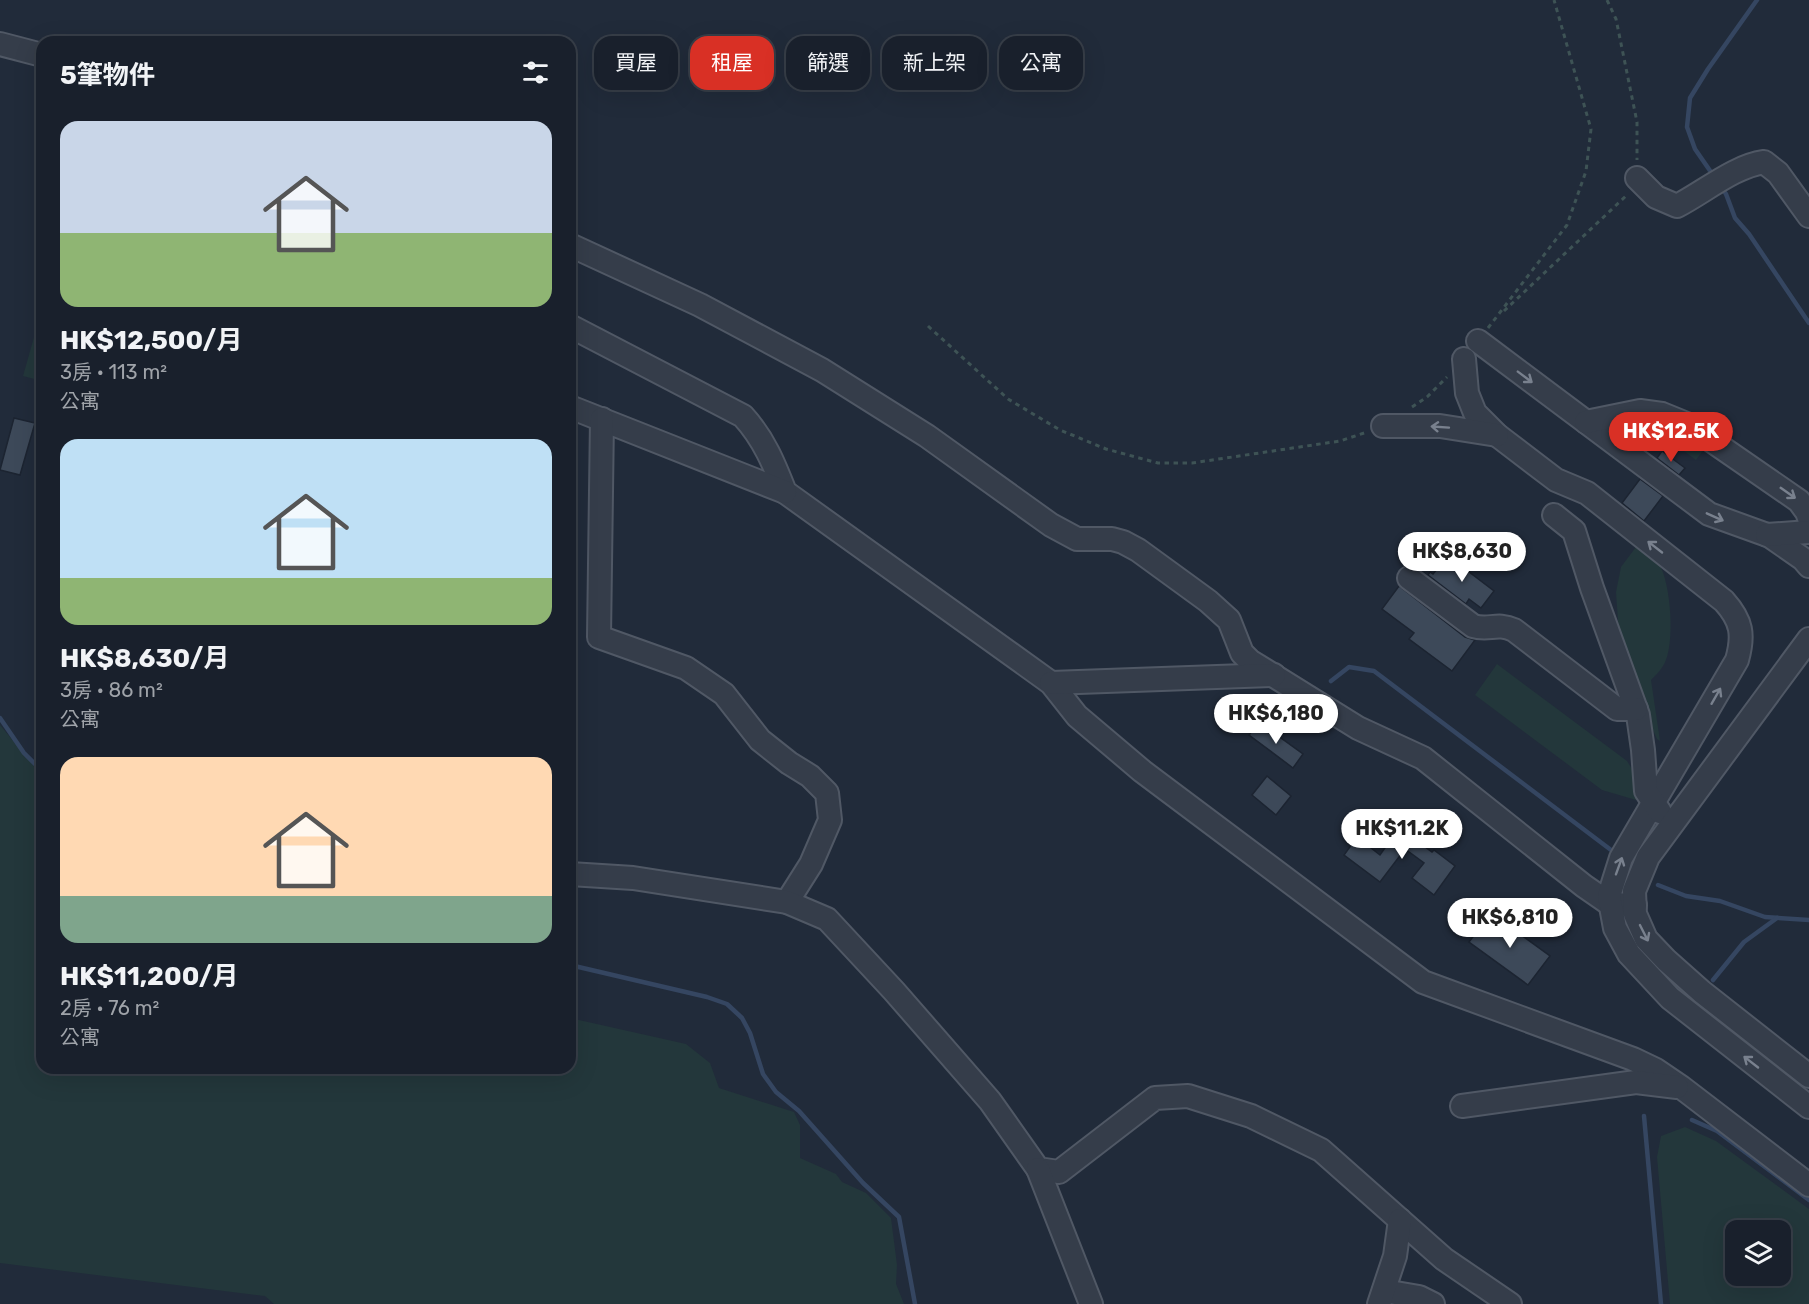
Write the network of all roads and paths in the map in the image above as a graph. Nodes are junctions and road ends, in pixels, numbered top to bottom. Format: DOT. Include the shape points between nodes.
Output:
graph roads {
  1 [pos="1554,0"];
  2 [pos="1607,0"];
  3 [pos="0,44"];
  4 [pos="36,53"];
  5 [pos="1637,178"];
  6 [pos="1809,216"];
  7 [pos="576,247"];
  8 [pos="1496,318"];
  9 [pos="928,326"];
  10 [pos="576,329"];
  11 [pos="1478,341"];
  12 [pos="1464,359"];
  13 [pos="576,408"];
  14 [pos="1409,409"];
  15 [pos="602,419"];
  16 [pos="1586,422"];
  17 [pos="1383,426"];
  18 [pos="1497,435"];
  19 [pos="785,492"];
  20 [pos="1554,515"];
  21 [pos="1809,518"];
  22 [pos="1809,532"];
  23 [pos="1767,535"];
  24 [pos="1809,566"];
  25 [pos="1409,578"];
  26 [pos="1809,639"];
  27 [pos="1809,663"];
  28 [pos="1274,675"];
  29 [pos="1051,683"];
  30 [pos="1636,710"];
  31 [pos="1653,803"];
  32 [pos="1671,827"];
  33 [pos="576,874"];
  34 [pos="787,902"];
  35 [pos="1610,904"];
  36 [pos="1635,905"];
  37 [pos="1681,1087"];
  38 [pos="1806,1090"];
  39 [pos="1462,1106"];
  40 [pos="1038,1170"];
  41 [pos="1809,1185"];
  42 [pos="1400,1220"];
  43 [pos="1381,1297"];
  44 [pos="1091,1304"];
  45 [pos="1433,1304"];
  46 [pos="1510,1304"];
  1 -- 8 [label="path" via="1591,129 1586,171 1567,225"];
  2 -- 5 [label="path" via="1616,19 1637,122"];
  3 -- 4 [label="lane"];
  5 -- 6 [label="lane" via="1656,197 1677,206 1735,171 1764,162 1779,173"];
  5 -- 8 [label="path" via="1627,196"];
  7 -- 28 [label="lane" via="700,305 822,370 927,436 1051,525 1077,538 1123,542 1138,550 1222,613 1229,620 1242,653"];
  8 -- 11 [label="path"];
  9 -- 17 [label="path" via="1008,399 1043,420 1106,449 1158,463 1192,463 1340,441"];
  10 -- 19 [label="lane" via="743,416 770,453"];
  11 -- 16 [label="lane, one-way"];
  12 -- 14 [label="path" via="1427,397"];
  12 -- 18 [label="lane" via="1467,393 1475,412"];
  13 -- 15 [label="lane"];
  15 -- 19 [label="lane"];
  15 -- 34 [label="lane" via="598,638 686,668 724,694 760,740 810,776 826,793 830,820 811,864"];
  16 -- 21 [label="lane, one-way" via="1640,411 1662,414 1689,425 1799,501"];
  16 -- 23 [label="lane, one-way" via="1708,514"];
  18 -- 17 [label="lane, one-way" via="1440,426"];
  31 -- 18 [label="lane, one-way" via="1737,660 1742,645 1734,613 1587,493 1556,480"];
  19 -- 29 [label="lane"];
  20 -- 30 [label="lane" via="1574,531"];
  22 -- 23 [label="lane"];
  23 -- 24 [label="lane"];
  25 -- 30 [label="lane" via="1473,626 1503,625 1514,630 1617,709"];
  26 -- 32 [label="lane"];
  27 -- 32 [label="lane" via="1699,810"];
  28 -- 29 [label="lane"];
  28 -- 35 [label="lane" via="1358,728 1423,758"];
  29 -- 37 [label="lane" via="1077,716 1142,771 1423,982 1633,1059"];
  30 -- 31 [label="lane" via="1646,791"];
  31 -- 32 [label="lane"];
  35 -- 31 [label="lane, one-way" via="1621,858"];
  32 -- 36 [label="lane" via="1648,857 1634,891"];
  33 -- 34 [label="lane" via="633,878"];
  34 -- 40 [label="lane" via="827,919 894,990 990,1101"];
  35 -- 36 [label="lane"];
  38 -- 35 [label="lane, one-way" via="1670,998 1629,954 1615,928"];
  36 -- 38 [label="lane, one-way" via="1646,939"];
  37 -- 39 [label="lane" via="1636,1082"];
  37 -- 41 [label="lane"];
  40 -- 42 [label="lane" via="1059,1172 1155,1098 1188,1096 1251,1116 1321,1150"];
  40 -- 44 [label="lane"];
  42 -- 43 [label="lane" via="1395,1256"];
  42 -- 46 [label="lane" via="1444,1259"];
  43 -- 45 [label="lane" via="1419,1297"];
}
